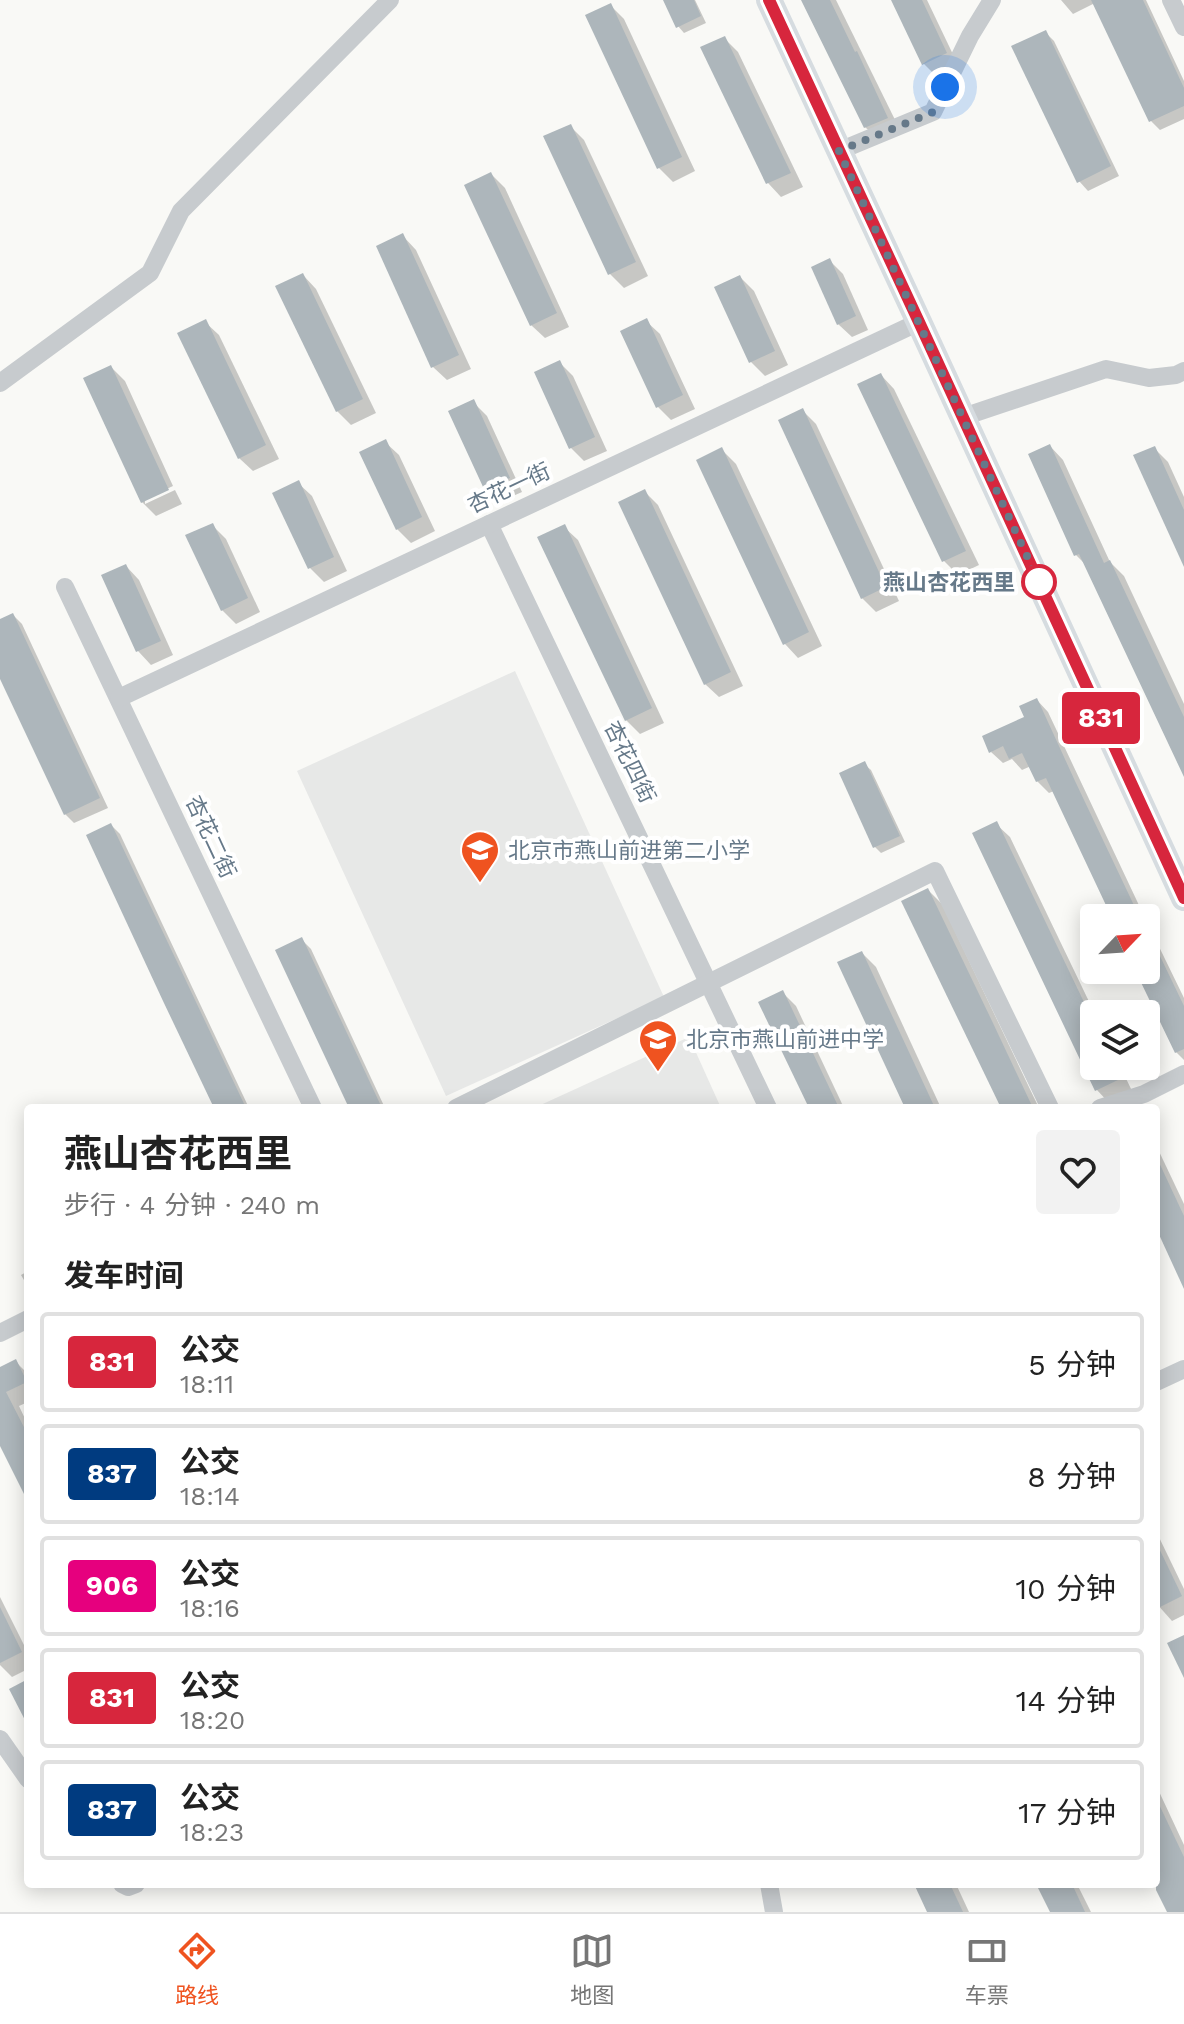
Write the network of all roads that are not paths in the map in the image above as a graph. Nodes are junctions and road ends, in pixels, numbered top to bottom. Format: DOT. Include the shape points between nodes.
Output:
graph roads {
  1 [pos="390,0"];
  2 [pos="769,0"];
  3 [pos="992,0"];
  4 [pos="1171,0"];
  5 [pos="1184,27"];
  6 [pos="839,151"];
  7 [pos="919,322"];
  8 [pos="1184,371"];
  9 [pos="0,383"];
  10 [pos="963,417"];
  11 [pos="489,524"];
  12 [pos="65,587"];
  13 [pos="119,698"];
  14 [pos="1184,898"];
  15 [pos="709,983"];
  16 [pos="1184,1074"];
  17 [pos="311,1104"];
  18 [pos="464,1104"];
  19 [pos="766,1104"];
  20 [pos="1048,1104"];
  21 [pos="1113,1104"];
  22 [pos="24,1321"];
  23 [pos="0,1333"];
  24 [pos="1184,1369"];
  25 [pos="1160,1380"];
  26 [pos="0,1739"];
  27 [pos="24,1773"];
  28 [pos="770,1888"];
  29 [pos="774,1912"];
  1 -- 9 [label="street" via="181,211 150,273"];
  2 -- 6 [label="street"];
  3 -- 6 [label="street" via="933,112"];
  4 -- 5 [label="street"];
  6 -- 7 [label="street"];
  7 -- 10 [label="street"];
  7 -- 11 [label="street, 杏花一街"];
  8 -- 10 [label="street" via="1149,378 1106,369"];
  10 -- 14 [label="street"];
  11 -- 13 [label="street, 杏花一街"];
  11 -- 15 [label="street, 杏花四街"];
  12 -- 13 [label="street, 杏花二街"];
  13 -- 17 [label="street, 杏花二街"];
  15 -- 18 [label="street"];
  15 -- 19 [label="street, 杏花四街"];
  15 -- 20 [label="street" via="935,871"];
  16 -- 21 [label="street"];
  22 -- 23 [label="street"];
  24 -- 25 [label="street"];
  26 -- 27 [label="street"];
  28 -- 29 [label="street"];
}
